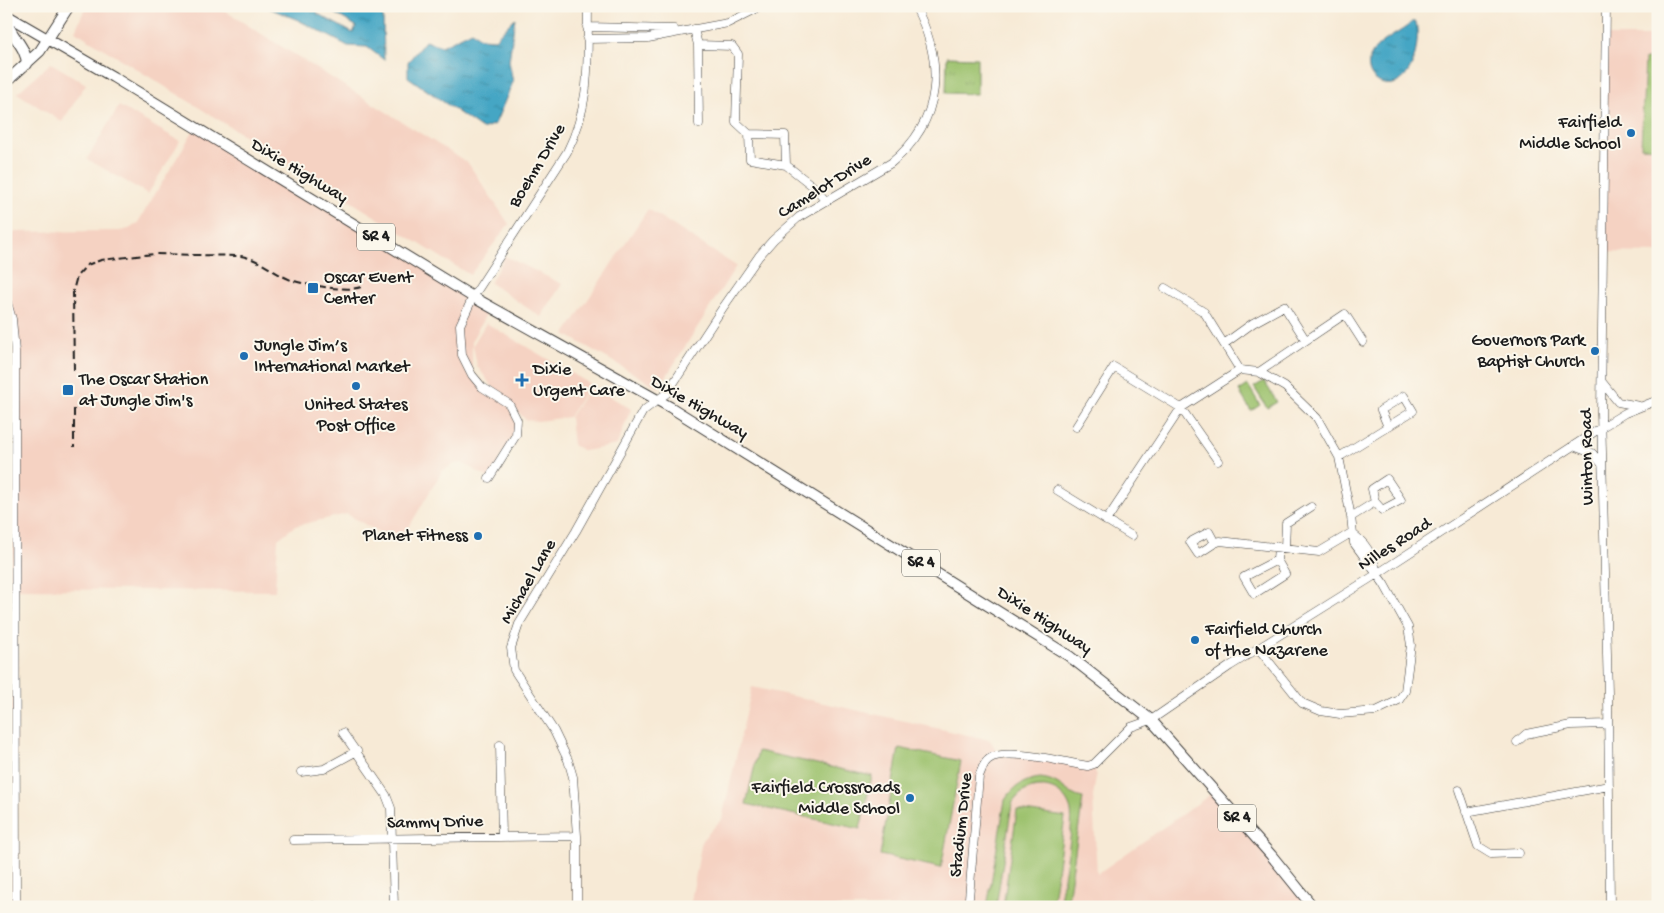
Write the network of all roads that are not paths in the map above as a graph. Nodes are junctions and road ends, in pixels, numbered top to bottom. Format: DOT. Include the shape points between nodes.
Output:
graph roads {
  1 [pos="69,6"];
  2 [pos="588,6"];
  3 [pos="762,6"];
  4 [pos="915,6"];
  5 [pos="1606,6"];
  6 [pos="746,10"];
  7 [pos="6,15"];
  8 [pos="6,20"];
  9 [pos="587,27"];
  10 [pos="690,29"];
  11 [pos="49,39"];
  12 [pos="587,39"];
  13 [pos="698,45"];
  14 [pos="27,64"];
  15 [pos="6,82"];
  16 [pos="699,124"];
  17 [pos="749,134"];
  18 [pos="786,165"];
  19 [pos="826,200"];
  20 [pos="1165,288"];
  21 [pos="473,297"];
  22 [pos="6,300"];
  23 [pos="1305,340"];
  24 [pos="1363,342"];
  25 [pos="1224,344"];
  26 [pos="1240,370"];
  27 [pos="1259,372"];
  28 [pos="1602,382"];
  29 [pos="656,400"];
  30 [pos="1658,400"];
  31 [pos="1641,407"];
  32 [pos="1181,408"];
  33 [pos="1076,426"];
  34 [pos="1388,427"];
  35 [pos="1602,427"];
  36 [pos="1573,446"];
  37 [pos="1339,457"];
  38 [pos="1218,461"];
  39 [pos="1602,464"];
  40 [pos="490,478"];
  41 [pos="1057,490"];
  42 [pos="1375,502"];
  43 [pos="1311,507"];
  44 [pos="1351,517"];
  45 [pos="1106,521"];
  46 [pos="1351,533"];
  47 [pos="1132,536"];
  48 [pos="1215,543"];
  49 [pos="1281,546"];
  50 [pos="1277,560"];
  51 [pos="1378,574"];
  52 [pos="1258,648"];
  53 [pos="1151,720"];
  54 [pos="1608,724"];
  55 [pos="343,733"];
  56 [pos="1517,742"];
  57 [pos="500,745"];
  58 [pos="357,752"];
  59 [pos="301,772"];
  60 [pos="1609,786"];
  61 [pos="1458,790"];
  62 [pos="1466,812"];
  63 [pos="576,836"];
  64 [pos="502,837"];
  65 [pos="393,839"];
  66 [pos="293,840"];
  67 [pos="1519,853"];
  68 [pos="969,898"];
  69 [pos="16,907"];
  70 [pos="394,907"];
  71 [pos="577,907"];
  72 [pos="1313,907"];
  73 [pos="1610,907"];
  1 -- 11 [label="main road"];
  2 -- 9 [label="street, Boehm Drive"];
  3 -- 6 [label="street"];
  4 -- 19 [label="street, Camelot Drive" via="927,30 935,59 935,87 927,115 900,155"];
  5 -- 28 [label="street, Winton Road"];
  6 -- 10 [label="street" via="728,23"];
  7 -- 11 [label="main road, Dixie Highway / SR 4"];
  8 -- 14 [label="main road" via="26,55"];
  9 -- 10 [label="street"];
  9 -- 12 [label="street, Boehm Drive"];
  10 -- 12 [label="street" via="648,38"];
  10 -- 13 [label="street"];
  11 -- 14 [label="main road"];
  11 -- 21 [label="main road, Dixie Highway / SR 4"];
  12 -- 21 [label="street, Boehm Drive" via="586,98 577,132"];
  13 -- 16 [label="street"];
  13 -- 17 [label="street" via="736,48 736,122"];
  14 -- 15 [label="main road"];
  17 -- 18 [label="street" via="750,159"];
  17 -- 18 [label="street" via="785,135"];
  18 -- 19 [label="street"];
  19 -- 29 [label="street, Camelot Drive" via="799,217 769,244 667,393"];
  20 -- 25 [label="street" via="1204,312"];
  21 -- 29 [label="main road, Dixie Highway / SR 4"];
  21 -- 40 [label="street, Boehm Drive" via="460,325 462,355 475,380 509,404 518,427"];
  22 -- 69 [label="street" via="16,352"];
  23 -- 24 [label="street" via="1345,314"];
  23 -- 25 [label="street" via="1284,306"];
  23 -- 27 [label="street"];
  25 -- 26 [label="street"];
  26 -- 27 [label="street"];
  26 -- 32 [label="street"];
  27 -- 37 [label="street" via="1302,401 1317,418"];
  28 -- 31 [label="street" via="1618,402"];
  28 -- 35 [label="street, Winton Road"];
  29 -- 53 [label="main road, Dixie Highway / SR 4" via="1069,656"];
  29 -- 63 [label="street, Michael Lane" via="643,411 519,624 511,648 514,670 554,731 568,760 575,792"];
  30 -- 31 [label="street, Nilles Road"];
  31 -- 35 [label="street, Nilles Road"];
  32 -- 33 [label="street" via="1114,367"];
  32 -- 38 [label="street"];
  32 -- 45 [label="street"];
  34 -- 37 [label="street"];
  35 -- 36 [label="street, Nilles Road"];
  35 -- 39 [label="street, Winton Road"];
  36 -- 39 [label="street" via="1592,453"];
  36 -- 51 [label="street, Nilles Road"];
  37 -- 44 [label="street"];
  39 -- 54 [label="street, Winton Road"];
  41 -- 45 [label="street"];
  42 -- 44 [label="street"];
  43 -- 49 [label="street" via="1286,523"];
  44 -- 46 [label="street"];
  45 -- 47 [label="street"];
  46 -- 49 [label="street" via="1319,552"];
  46 -- 51 [label="street" via="1361,539 1375,562"];
  48 -- 49 [label="street"];
  49 -- 50 [label="street"];
  50 -- 50 [label="street" via="1285,574 1254,594 1244,577"];
  51 -- 52 [label="street, Nilles Road"];
  51 -- 52 [label="street" via="1408,628 1411,645 1408,681 1399,700 1376,711 1340,714 1320,711 1302,703"];
  52 -- 53 [label="street, Nilles Road"];
  53 -- 68 [label="street, Stadium Drive" via="1131,727 1094,764 1088,766 1008,754 989,759 979,776"];
  53 -- 72 [label="main road, Dixie Highway / SR 4"];
  54 -- 56 [label="street" via="1571,725 1526,734"];
  54 -- 60 [label="street, Winton Road"];
  55 -- 58 [label="street"];
  57 -- 64 [label="street"];
  58 -- 59 [label="street" via="324,769"];
  58 -- 65 [label="street" via="386,795 391,808"];
  60 -- 62 [label="street"];
  60 -- 73 [label="street, Winton Road"];
  61 -- 62 [label="street"];
  62 -- 67 [label="street" via="1478,846 1484,851 1500,856"];
  63 -- 64 [label="street, Sammy Drive"];
  63 -- 71 [label="street, Michael Lane"];
  64 -- 65 [label="street, Sammy Drive"];
  65 -- 66 [label="street, Sammy Drive"];
  65 -- 70 [label="street"];
}
